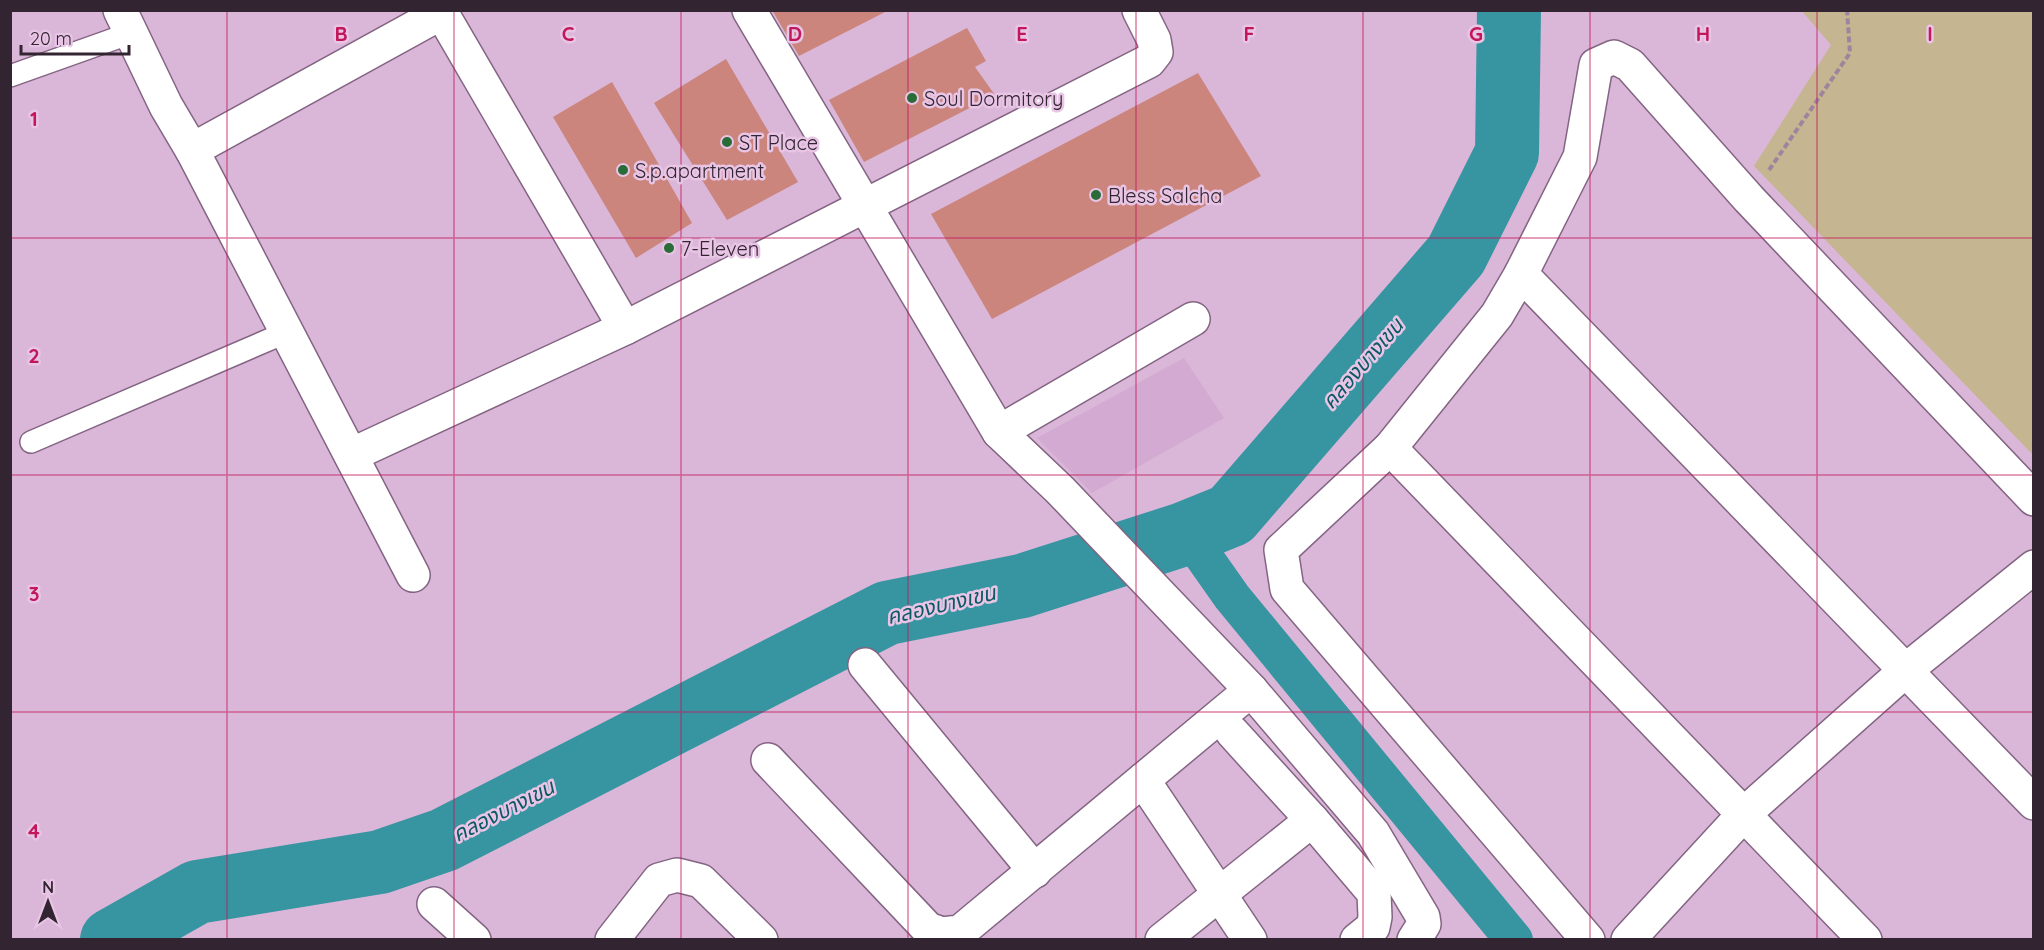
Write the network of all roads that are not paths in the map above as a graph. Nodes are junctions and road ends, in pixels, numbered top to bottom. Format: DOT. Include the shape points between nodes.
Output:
graph roads {
  1 [pos="749,10"];
  2 [pos="1139,10"];
  3 [pos="441,12"];
  4 [pos="125,22"];
  5 [pos="10,76"];
  6 [pos="192,150"];
  7 [pos="864,206"];
  8 [pos="1521,274"];
  9 [pos="1193,319"];
  10 [pos="625,328"];
  11 [pos="286,332"];
  12 [pos="999,432"];
  13 [pos="31,442"];
  14 [pos="1390,448"];
  15 [pos="351,455"];
  16 [pos="2034,499"];
  17 [pos="2034,567"];
  18 [pos="413,575"];
  19 [pos="865,665"];
  20 [pos="1906,670"];
  21 [pos="1251,690"];
  22 [pos="1232,732"];
  23 [pos="768,760"];
  24 [pos="1143,780"];
  25 [pos="2034,803"];
  26 [pos="1744,814"];
  27 [pos="1312,820"];
  28 [pos="1035,871"];
  29 [pos="1220,894"];
  30 [pos="434,904"];
  31 [pos="474,939"];
  32 [pos="612,939"];
  33 [pos="761,939"];
  34 [pos="1162,939"];
  35 [pos="1250,939"];
  36 [pos="1357,939"];
  37 [pos="1414,939"];
  38 [pos="1588,939"];
  39 [pos="1628,939"];
  40 [pos="1865,939"];
  1 -- 7 [label="street"];
  2 -- 7 [label="street" via="1154,40 1156,52 1149,61"];
  3 -- 6 [label="street"];
  3 -- 10 [label="street"];
  4 -- 5 [label="lane"];
  4 -- 6 [label="street"];
  6 -- 11 [label="street"];
  7 -- 10 [label="street"];
  7 -- 12 [label="street"];
  8 -- 14 [label="street" via="1497,315"];
  8 -- 16 [label="street" via="1580,157 1596,66 1614,57 1630,66 1749,199"];
  8 -- 20 [label="street"];
  9 -- 12 [label="street"];
  10 -- 15 [label="street"];
  11 -- 13 [label="lane"];
  11 -- 15 [label="street"];
  12 -- 21 [label="street"];
  14 -- 26 [label="street"];
  14 -- 38 [label="street" via="1281,550 1287,590"];
  15 -- 18 [label="street"];
  17 -- 20 [label="street"];
  19 -- 28 [label="street"];
  20 -- 25 [label="street"];
  20 -- 26 [label="street"];
  21 -- 24 [label="street"];
  21 -- 37 [label="street" via="1373,833 1423,917 1424,924"];
  22 -- 27 [label="street"];
  23 -- 28 [label="street" via="928,929 942,934 960,932"];
  24 -- 28 [label="street"];
  24 -- 29 [label="street"];
  26 -- 39 [label="street"];
  26 -- 40 [label="street"];
  27 -- 29 [label="street"];
  27 -- 36 [label="street" via="1374,893 1373,927"];
  29 -- 34 [label="street"];
  29 -- 35 [label="street"];
  30 -- 31 [label="street"];
  32 -- 33 [label="street" via="659,880 677,876 701,881"];
}
